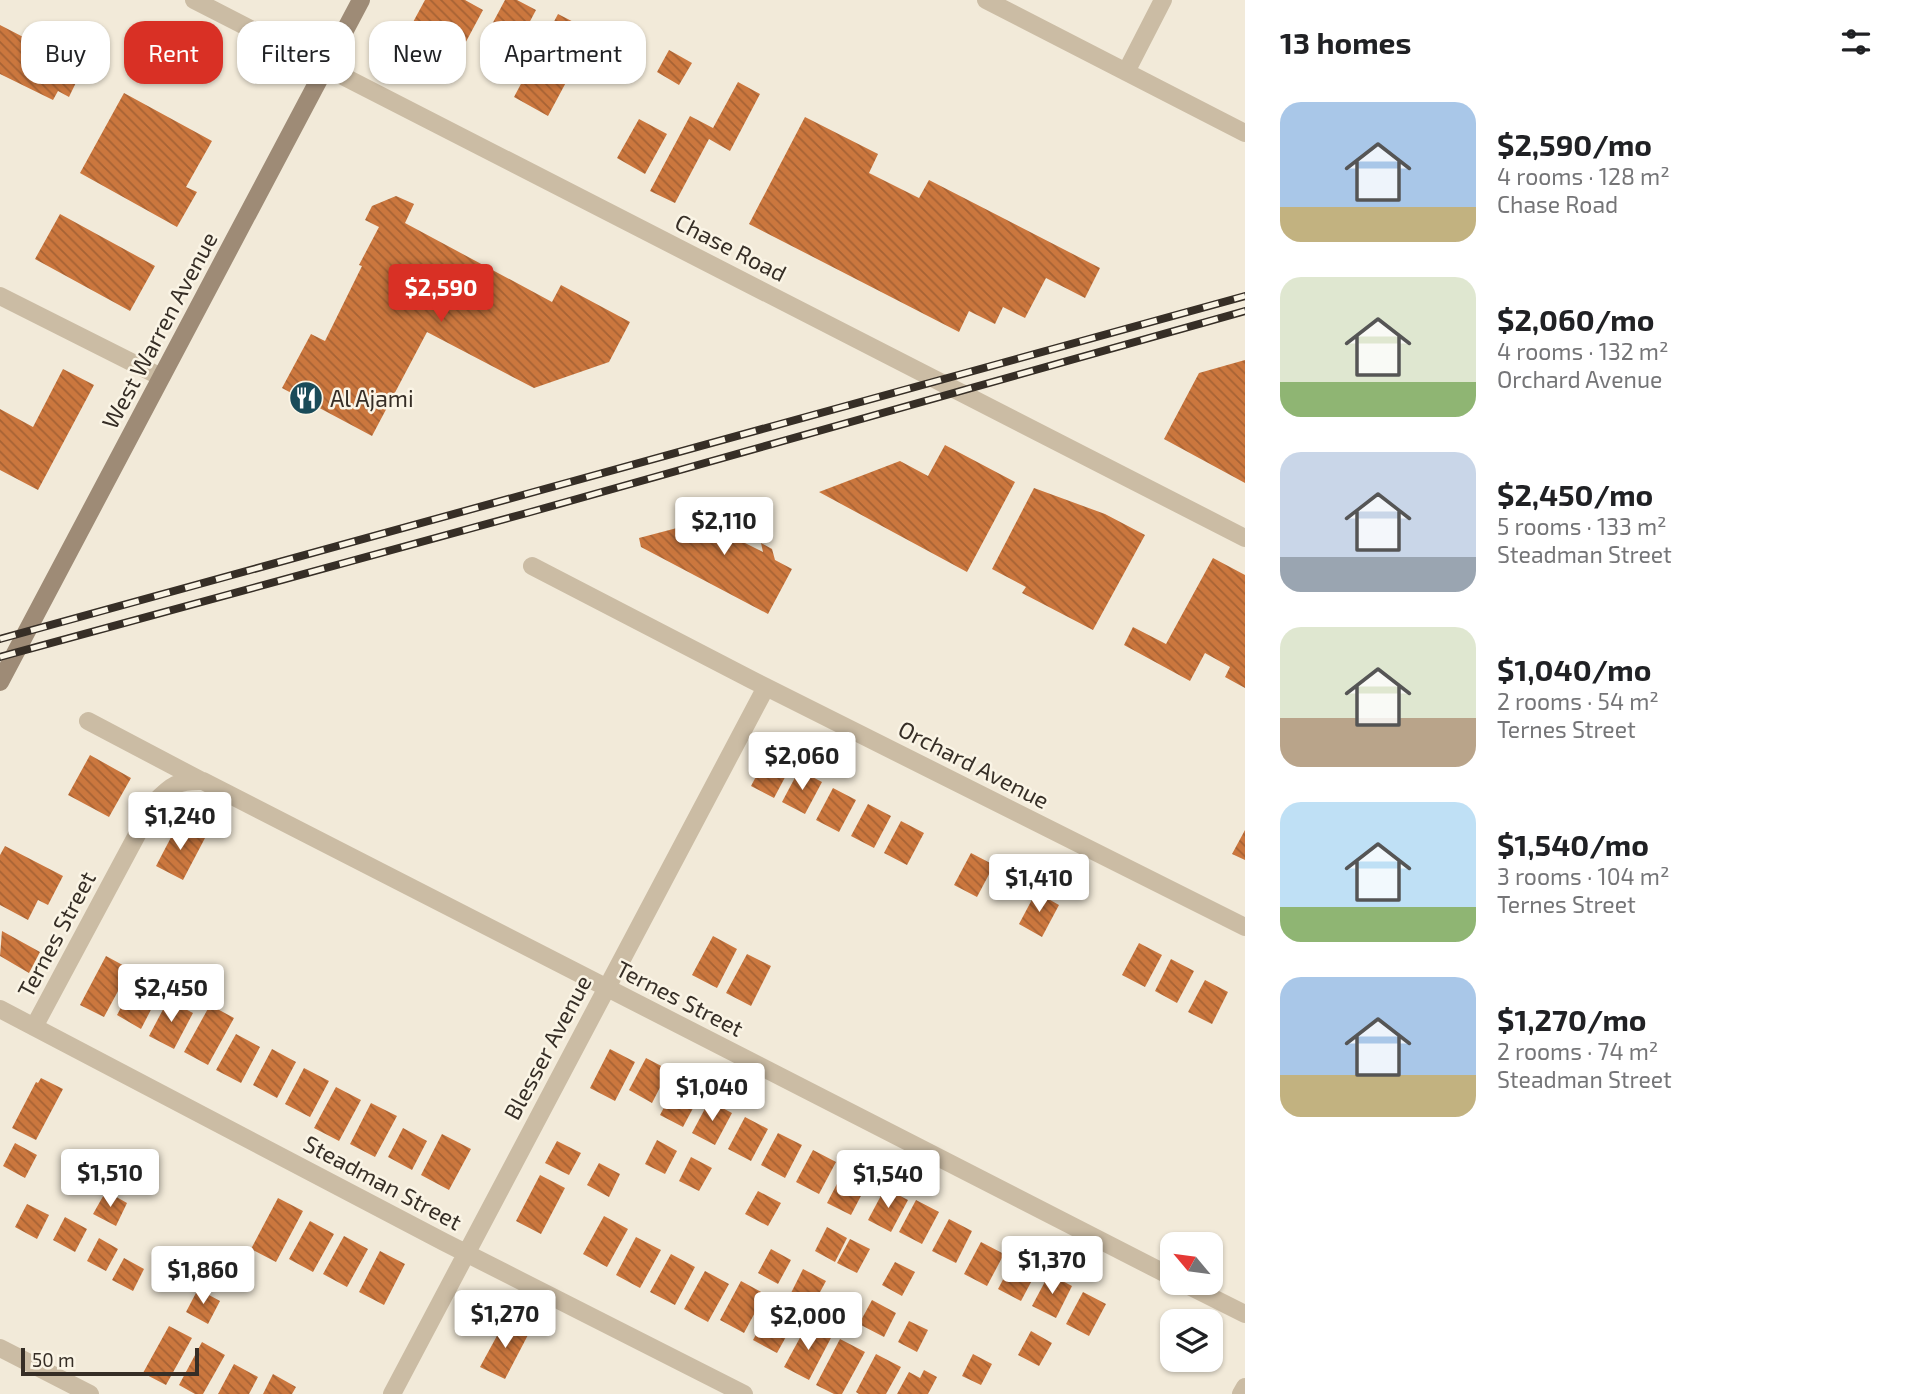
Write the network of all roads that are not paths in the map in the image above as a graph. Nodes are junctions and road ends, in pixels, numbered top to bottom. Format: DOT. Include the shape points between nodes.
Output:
graph roads {
  1 [pos="194,0"];
  2 [pos="362,0"];
  3 [pos="986,0"];
  4 [pos="1163,0"];
  5 [pos="351,21"];
  6 [pos="237,22"];
  7 [pos="1126,72"];
  8 [pos="355,83"];
  9 [pos="318,84"];
  10 [pos="1245,132"];
  11 [pos="0,296"];
  12 [pos="162,377"];
  13 [pos="1245,538"];
  14 [pos="532,566"];
  15 [pos="0,682"];
  16 [pos="766,687"];
  17 [pos="88,721"];
  18 [pos="203,781"];
  19 [pos="1245,928"];
  20 [pos="606,987"];
  21 [pos="0,1009"];
  22 [pos="34,1027"];
  23 [pos="467,1254"];
  24 [pos="1160,1271"];
  25 [pos="1208,1295"];
  26 [pos="1245,1314"];
  27 [pos="0,1348"];
  28 [pos="1245,1387"];
  29 [pos="90,1394"];
  30 [pos="393,1394"];
  31 [pos="744,1394"];
  32 [pos="1241,1394"];
  1 -- 6 [label="street, Chase Road"];
  2 -- 5 [label="main road, West Warren Avenue"];
  3 -- 7 [label="street"];
  4 -- 7 [label="street"];
  7 -- 10 [label="street"];
  8 -- 13 [label="street, Chase Road"];
  9 -- 12 [label="main road, West Warren Avenue"];
  11 -- 12 [label="street"];
  12 -- 15 [label="main road, West Warren Avenue"];
  14 -- 16 [label="street, Orchard Avenue"];
  16 -- 19 [label="street, Orchard Avenue"];
  16 -- 20 [label="street, Blesser Avenue"];
  17 -- 18 [label="street, Ternes Street"];
  18 -- 20 [label="street, Ternes Street"];
  18 -- 22 [label="street, Ternes Street" via="184,780 168,788 155,803"];
  20 -- 23 [label="street, Blesser Avenue"];
  20 -- 24 [label="street, Ternes Street"];
  21 -- 22 [label="street, Steadman Street"];
  22 -- 23 [label="street, Steadman Street"];
  23 -- 30 [label="street, Blesser Avenue"];
  23 -- 31 [label="street, Steadman Street"];
  25 -- 26 [label="street"];
  27 -- 29 [label="street"];
  28 -- 32 [label="street"];
}
